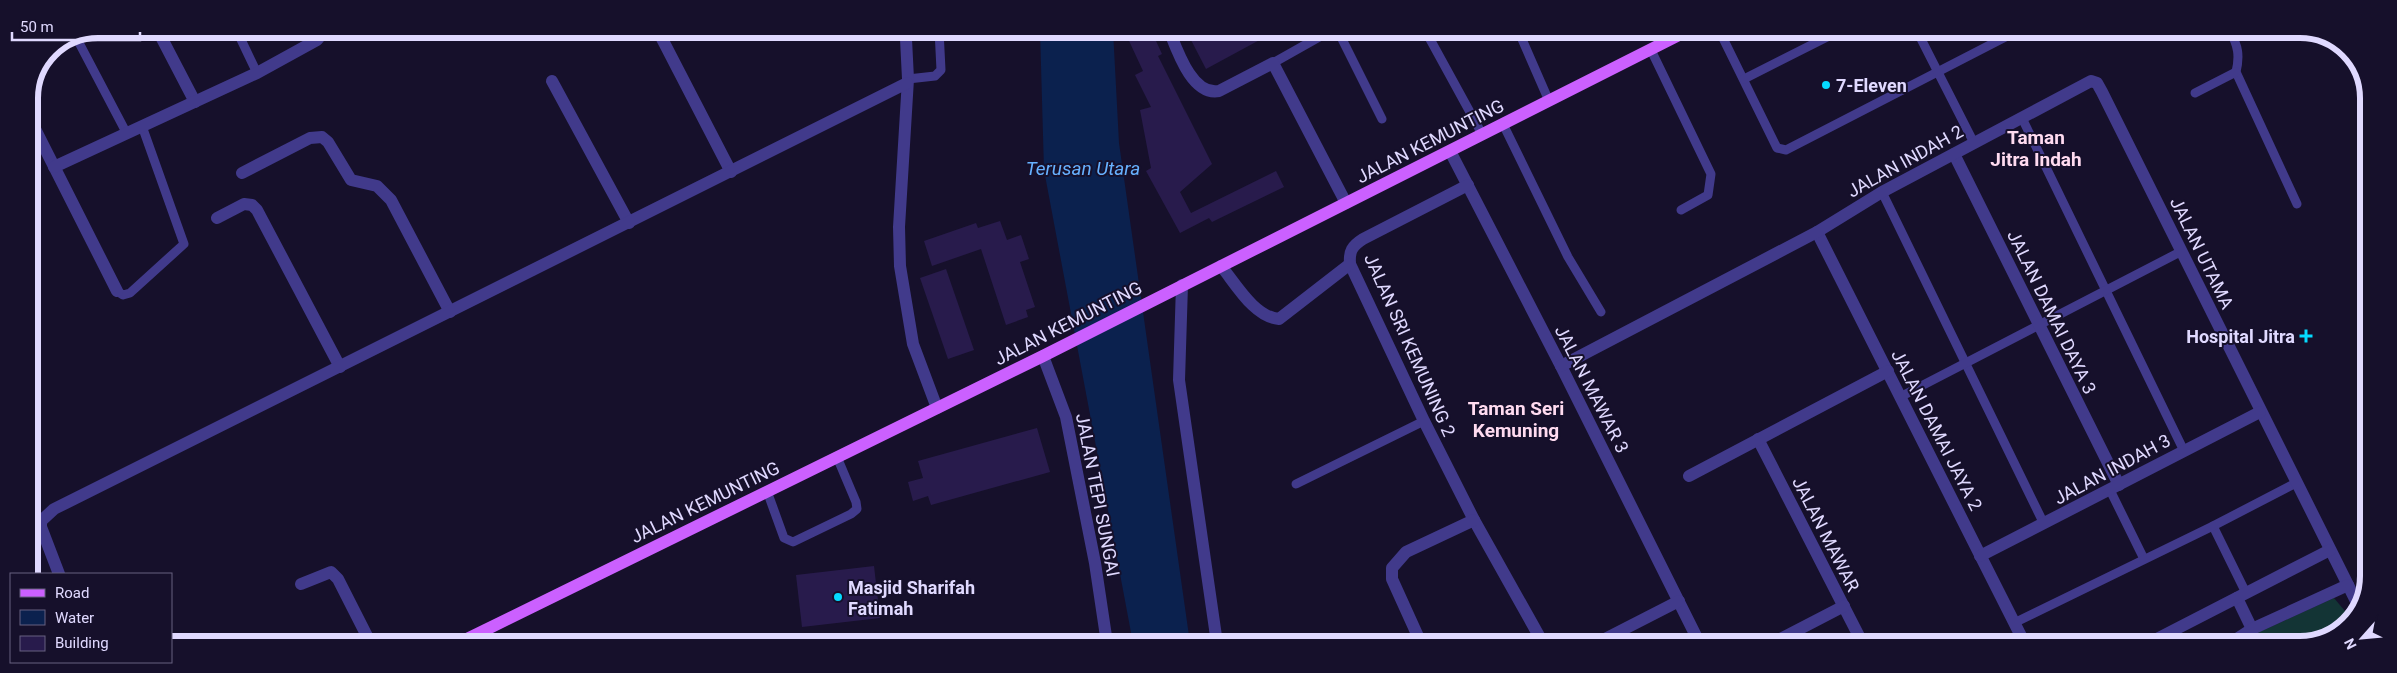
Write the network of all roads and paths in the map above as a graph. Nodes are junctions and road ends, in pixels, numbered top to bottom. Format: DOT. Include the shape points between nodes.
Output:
graph roads {
  1 [pos="161,37"];
  2 [pos="240,37"];
  3 [pos="319,37"];
  4 [pos="661,37"];
  5 [pos="905,37"];
  6 [pos="939,37"];
  7 [pos="1171,37"];
  8 [pos="1319,37"];
  9 [pos="1340,37"];
  10 [pos="1429,37"];
  11 [pos="1521,37"];
  12 [pos="1661,37"];
  13 [pos="1676,37"];
  14 [pos="1723,37"];
  15 [pos="1825,37"];
  16 [pos="1920,37"];
  17 [pos="2005,37"];
  18 [pos="2233,37"];
  19 [pos="78,41"];
  20 [pos="1664,43"];
  21 [pos="1651,50"];
  22 [pos="1273,63"];
  23 [pos="1938,71"];
  24 [pos="2236,72"];
  25 [pos="257,73"];
  26 [pos="1744,79"];
  27 [pos="552,81"];
  28 [pos="907,81"];
  29 [pos="2091,81"];
  30 [pos="2195,93"];
  31 [pos="1549,101"];
  32 [pos="195,102"];
  33 [pos="2022,118"];
  34 [pos="1382,119"];
  35 [pos="1503,124"];
  36 [pos="142,126"];
  37 [pos="127,134"];
  38 [pos="1482,134"];
  39 [pos="38,135"];
  40 [pos="1974,143"];
  41 [pos="1450,151"];
  42 [pos="1954,154"];
  43 [pos="54,168"];
  44 [pos="242,172"];
  45 [pos="731,172"];
  46 [pos="1468,185"];
  47 [pos="1882,192"];
  48 [pos="1346,203"];
  49 [pos="2297,204"];
  50 [pos="1681,210"];
  51 [pos="217,218"];
  52 [pos="629,224"];
  53 [pos="1817,232"];
  54 [pos="2182,251"];
  55 [pos="1350,264"];
  56 [pos="1221,266"];
  57 [pos="1182,285"];
  58 [pos="2106,290"];
  59 [pos="116,291"];
  60 [pos="450,312"];
  61 [pos="1601,312"];
  62 [pos="2039,325"];
  63 [pos="1044,356"];
  64 [pos="1966,363"];
  65 [pos="1561,366"];
  66 [pos="340,367"];
  67 [pos="1888,372"];
  68 [pos="1900,397"];
  69 [pos="937,408"];
  70 [pos="2260,412"];
  71 [pos="1424,421"];
  72 [pos="1758,439"];
  73 [pos="2184,451"];
  74 [pos="837,457"];
  75 [pos="1689,476"];
  76 [pos="2296,483"];
  77 [pos="1296,484"];
  78 [pos="2114,488"];
  79 [pos="767,491"];
  80 [pos="1474,520"];
  81 [pos="2044,524"];
  82 [pos="2214,526"];
  83 [pos="2330,550"];
  84 [pos="1980,556"];
  85 [pos="2144,559"];
  86 [pos="59,573"];
  87 [pos="301,584"];
  88 [pos="2348,585"];
  89 [pos="2242,595"];
  90 [pos="2355,599"];
  91 [pos="1679,601"];
  92 [pos="1844,606"];
  93 [pos="2014,623"];
  94 [pos="2252,629"];
  95 [pos="367,636"];
  96 [pos="473,636"];
  97 [pos="1106,636"];
  98 [pos="1216,636"];
  99 [pos="1418,636"];
  100 [pos="1539,636"];
  101 [pos="1611,636"];
  102 [pos="1696,636"];
  103 [pos="1786,636"];
  104 [pos="1859,636"];
  105 [pos="2021,636"];
  106 [pos="2163,636"];
  107 [pos="2241,636"];
  1 -- 32 [label="street"];
  2 -- 25 [label="lane"];
  3 -- 25 [label="street"];
  4 -- 45 [label="street"];
  5 -- 28 [label="street"];
  6 -- 28 [label="lane" via="939,74"];
  7 -- 22 [label="street" via="1194,81 1202,89 1212,92"];
  8 -- 22 [label="lane"];
  9 -- 34 [label="lane"];
  10 -- 38 [label="lane"];
  11 -- 31 [label="lane"];
  12 -- 20 [label="lane"];
  13 -- 20 [label="main road, JALAN KEMUNTING"];
  14 -- 26 [label="lane"];
  15 -- 26 [label="lane"];
  16 -- 23 [label="lane"];
  17 -- 23 [label="lane"];
  18 -- 24 [label="lane" via="2240,57"];
  19 -- 37 [label="lane"];
  20 -- 21 [label="main road, JALAN KEMUNTING"];
  21 -- 31 [label="main road, JALAN KEMUNTING"];
  21 -- 50 [label="lane" via="1711,174 1708,195"];
  22 -- 48 [label="street"];
  23 -- 26 [label="lane" via="1786,150 1777,148"];
  23 -- 40 [label="lane"];
  24 -- 30 [label="lane"];
  24 -- 49 [label="lane"];
  25 -- 32 [label="street"];
  27 -- 52 [label="street"];
  28 -- 45 [label="street"];
  28 -- 69 [label="street" via="899,218 900,266 913,344"];
  29 -- 33 [label="street, JALAN INDAH 2"];
  29 -- 54 [label="street, JALAN UTAMA" via="2097,83 2102,92"];
  31 -- 35 [label="main road, JALAN KEMUNTING"];
  32 -- 36 [label="street"];
  33 -- 40 [label="street, JALAN INDAH 2"];
  33 -- 58 [label="lane"];
  35 -- 38 [label="main road, JALAN KEMUNTING"];
  35 -- 61 [label="lane" via="1568,257"];
  36 -- 37 [label="street"];
  36 -- 59 [label="lane" via="184,244 130,293 123,295"];
  37 -- 43 [label="street"];
  38 -- 41 [label="main road, JALAN KEMUNTING"];
  39 -- 43 [label="street"];
  40 -- 42 [label="street, JALAN INDAH 2"];
  41 -- 46 [label="street, JALAN MAWAR 3"];
  41 -- 48 [label="main road, JALAN KEMUNTING"];
  42 -- 47 [label="street, JALAN INDAH 2"];
  42 -- 62 [label="street, JALAN DAMAI DAYA 3"];
  43 -- 59 [label="street"];
  44 -- 60 [label="street" via="310,138 322,137 351,180 377,186 391,200"];
  45 -- 52 [label="street"];
  46 -- 55 [label="street, JALAN SRI KEMUNING 2" via="1358,242 1349,254"];
  46 -- 65 [label="street, JALAN MAWAR 3"];
  47 -- 53 [label="street, JALAN INDAH 2"];
  47 -- 64 [label="lane"];
  48 -- 56 [label="main road, JALAN KEMUNTING"];
  51 -- 66 [label="street" via="244,204 257,210"];
  52 -- 60 [label="street"];
  53 -- 65 [label="street, JALAN INDAH 2"];
  53 -- 67 [label="street, JALAN DAMAI JAYA 2"];
  54 -- 58 [label="lane"];
  54 -- 70 [label="street, JALAN UTAMA"];
  55 -- 56 [label="street" via="1279,318 1270,318 1260,312"];
  55 -- 71 [label="street, JALAN SRI KEMUNING 2"];
  56 -- 57 [label="main road, JALAN KEMUNTING"];
  57 -- 63 [label="main road, JALAN KEMUNTING"];
  57 -- 98 [label="street" via="1180,380"];
  58 -- 62 [label="lane"];
  58 -- 73 [label="lane"];
  60 -- 66 [label="street"];
  62 -- 64 [label="lane"];
  62 -- 78 [label="street, JALAN DAMAI DAYA 3"];
  63 -- 69 [label="main road, JALAN KEMUNTING"];
  63 -- 97 [label="street, JALAN TEPI SUNGAI" via="1068,426"];
  64 -- 68 [label="lane"];
  64 -- 81 [label="lane"];
  65 -- 91 [label="street, JALAN MAWAR 3"];
  66 -- 86 [label="street" via="130,469 45,515 41,528"];
  67 -- 68 [label="street, JALAN DAMAI JAYA 2"];
  67 -- 72 [label="street"];
  68 -- 84 [label="street, JALAN DAMAI JAYA 2"];
  69 -- 74 [label="main road, JALAN KEMUNTING"];
  70 -- 73 [label="street, JALAN INDAH 3"];
  70 -- 76 [label="street, JALAN UTAMA"];
  71 -- 77 [label="lane"];
  71 -- 80 [label="street, JALAN SRI KEMUNING 2"];
  72 -- 75 [label="street"];
  72 -- 92 [label="street, JALAN MAWAR"];
  73 -- 78 [label="street, JALAN INDAH 3"];
  74 -- 79 [label="main road, JALAN KEMUNTING"];
  74 -- 79 [label="lane" via="856,502 857,509 851,514 793,542 789,541 784,538"];
  76 -- 82 [label="lane"];
  76 -- 83 [label="street, JALAN UTAMA"];
  78 -- 81 [label="street, JALAN INDAH 3"];
  78 -- 85 [label="lane"];
  79 -- 96 [label="main road, JALAN KEMUNTING"];
  80 -- 99 [label="street" via="1406,552 1392,568 1392,579"];
  80 -- 100 [label="street, JALAN SRI KEMUNING 2"];
  81 -- 84 [label="street, JALAN INDAH 3"];
  82 -- 85 [label="lane"];
  82 -- 89 [label="lane"];
  83 -- 88 [label="street, JALAN UTAMA"];
  83 -- 89 [label="street"];
  84 -- 93 [label="street, JALAN DAMAI JAYA 2"];
  85 -- 93 [label="lane"];
  87 -- 95 [label="street" via="331,572 338,579"];
  88 -- 90 [label="street, JALAN UTAMA"];
  88 -- 94 [label="street"];
  89 -- 94 [label="street"];
  89 -- 106 [label="street"];
  91 -- 101 [label="street"];
  91 -- 102 [label="street, JALAN MAWAR 3"];
  92 -- 103 [label="street"];
  92 -- 104 [label="street, JALAN MAWAR"];
  93 -- 105 [label="street, JALAN DAMAI JAYA 2"];
  94 -- 107 [label="street"];
}
